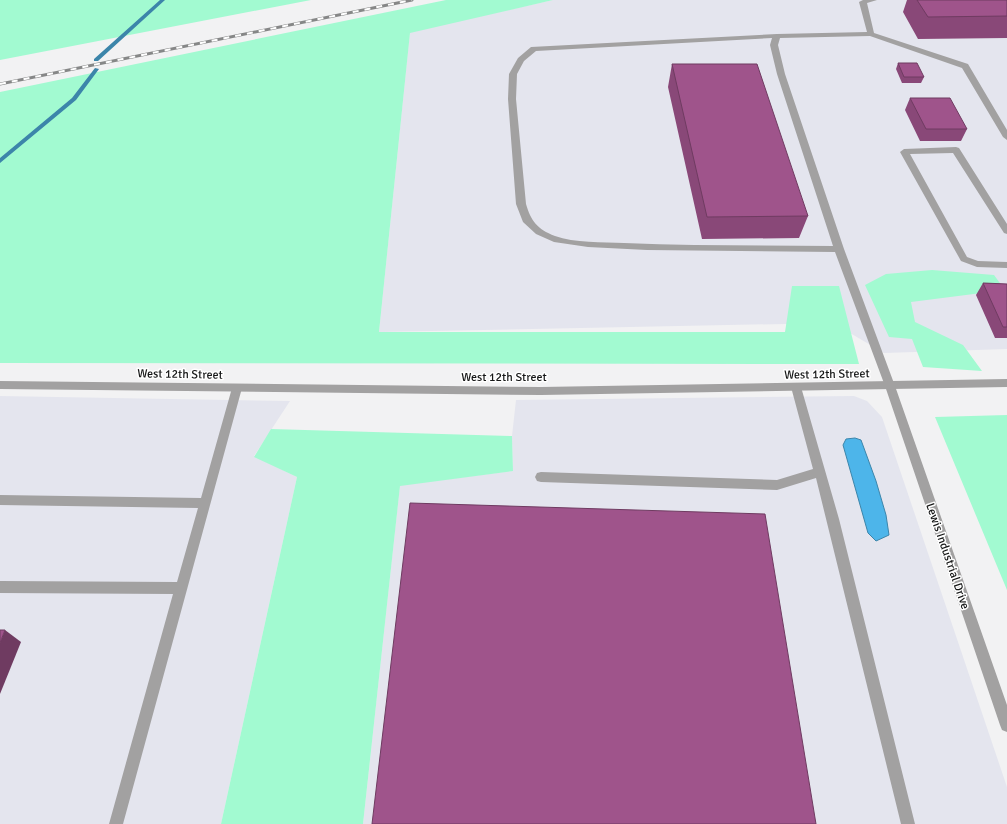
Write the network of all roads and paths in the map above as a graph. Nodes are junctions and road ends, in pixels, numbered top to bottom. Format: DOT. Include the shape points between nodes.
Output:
graph roads {
  1 [pos="873,0"];
  2 [pos="871,34"];
  3 [pos="777,36"];
  4 [pos="1007,137"];
  5 [pos="1007,231"];
  6 [pos="840,249"];
  7 [pos="1007,265"];
  8 [pos="1007,383"];
  9 [pos="0,385"];
  10 [pos="890,386"];
  11 [pos="796,387"];
  12 [pos="237,388"];
  13 [pos="820,472"];
  14 [pos="541,476"];
  15 [pos="0,500"];
  16 [pos="206,503"];
  17 [pos="0,587"];
  18 [pos="182,588"];
  19 [pos="1007,726"];
  20 [pos="116,824"];
  21 [pos="908,824"];
  1 -- 2 [label="street" via="863,2"];
  2 -- 3 [label="street"];
  2 -- 4 [label="street" via="965,66"];
  3 -- 6 [label="street, Lewis Industrial Drive" via="774,45 781,74"];
  3 -- 6 [label="street" via="534,49 521,60 513,74 512,99 522,209 526,220 539,232 554,239 588,244"];
  5 -- 7 [label="street" via="956,150 904,152 964,259 977,264"];
  6 -- 10 [label="street, Lewis Industrial Drive"];
  8 -- 10 [label="street, West 12th Street"];
  9 -- 12 [label="street, West 12th Street"];
  10 -- 11 [label="street, West 12th Street"];
  10 -- 19 [label="street, Lewis Industrial Drive"];
  11 -- 12 [label="street, West 12th Street" via="541,391"];
  11 -- 13 [label="street"];
  12 -- 16 [label="street"];
  13 -- 14 [label="street" via="777,485"];
  13 -- 21 [label="street"];
  15 -- 16 [label="street"];
  16 -- 18 [label="street"];
  17 -- 18 [label="street"];
  18 -- 20 [label="street"];
}
